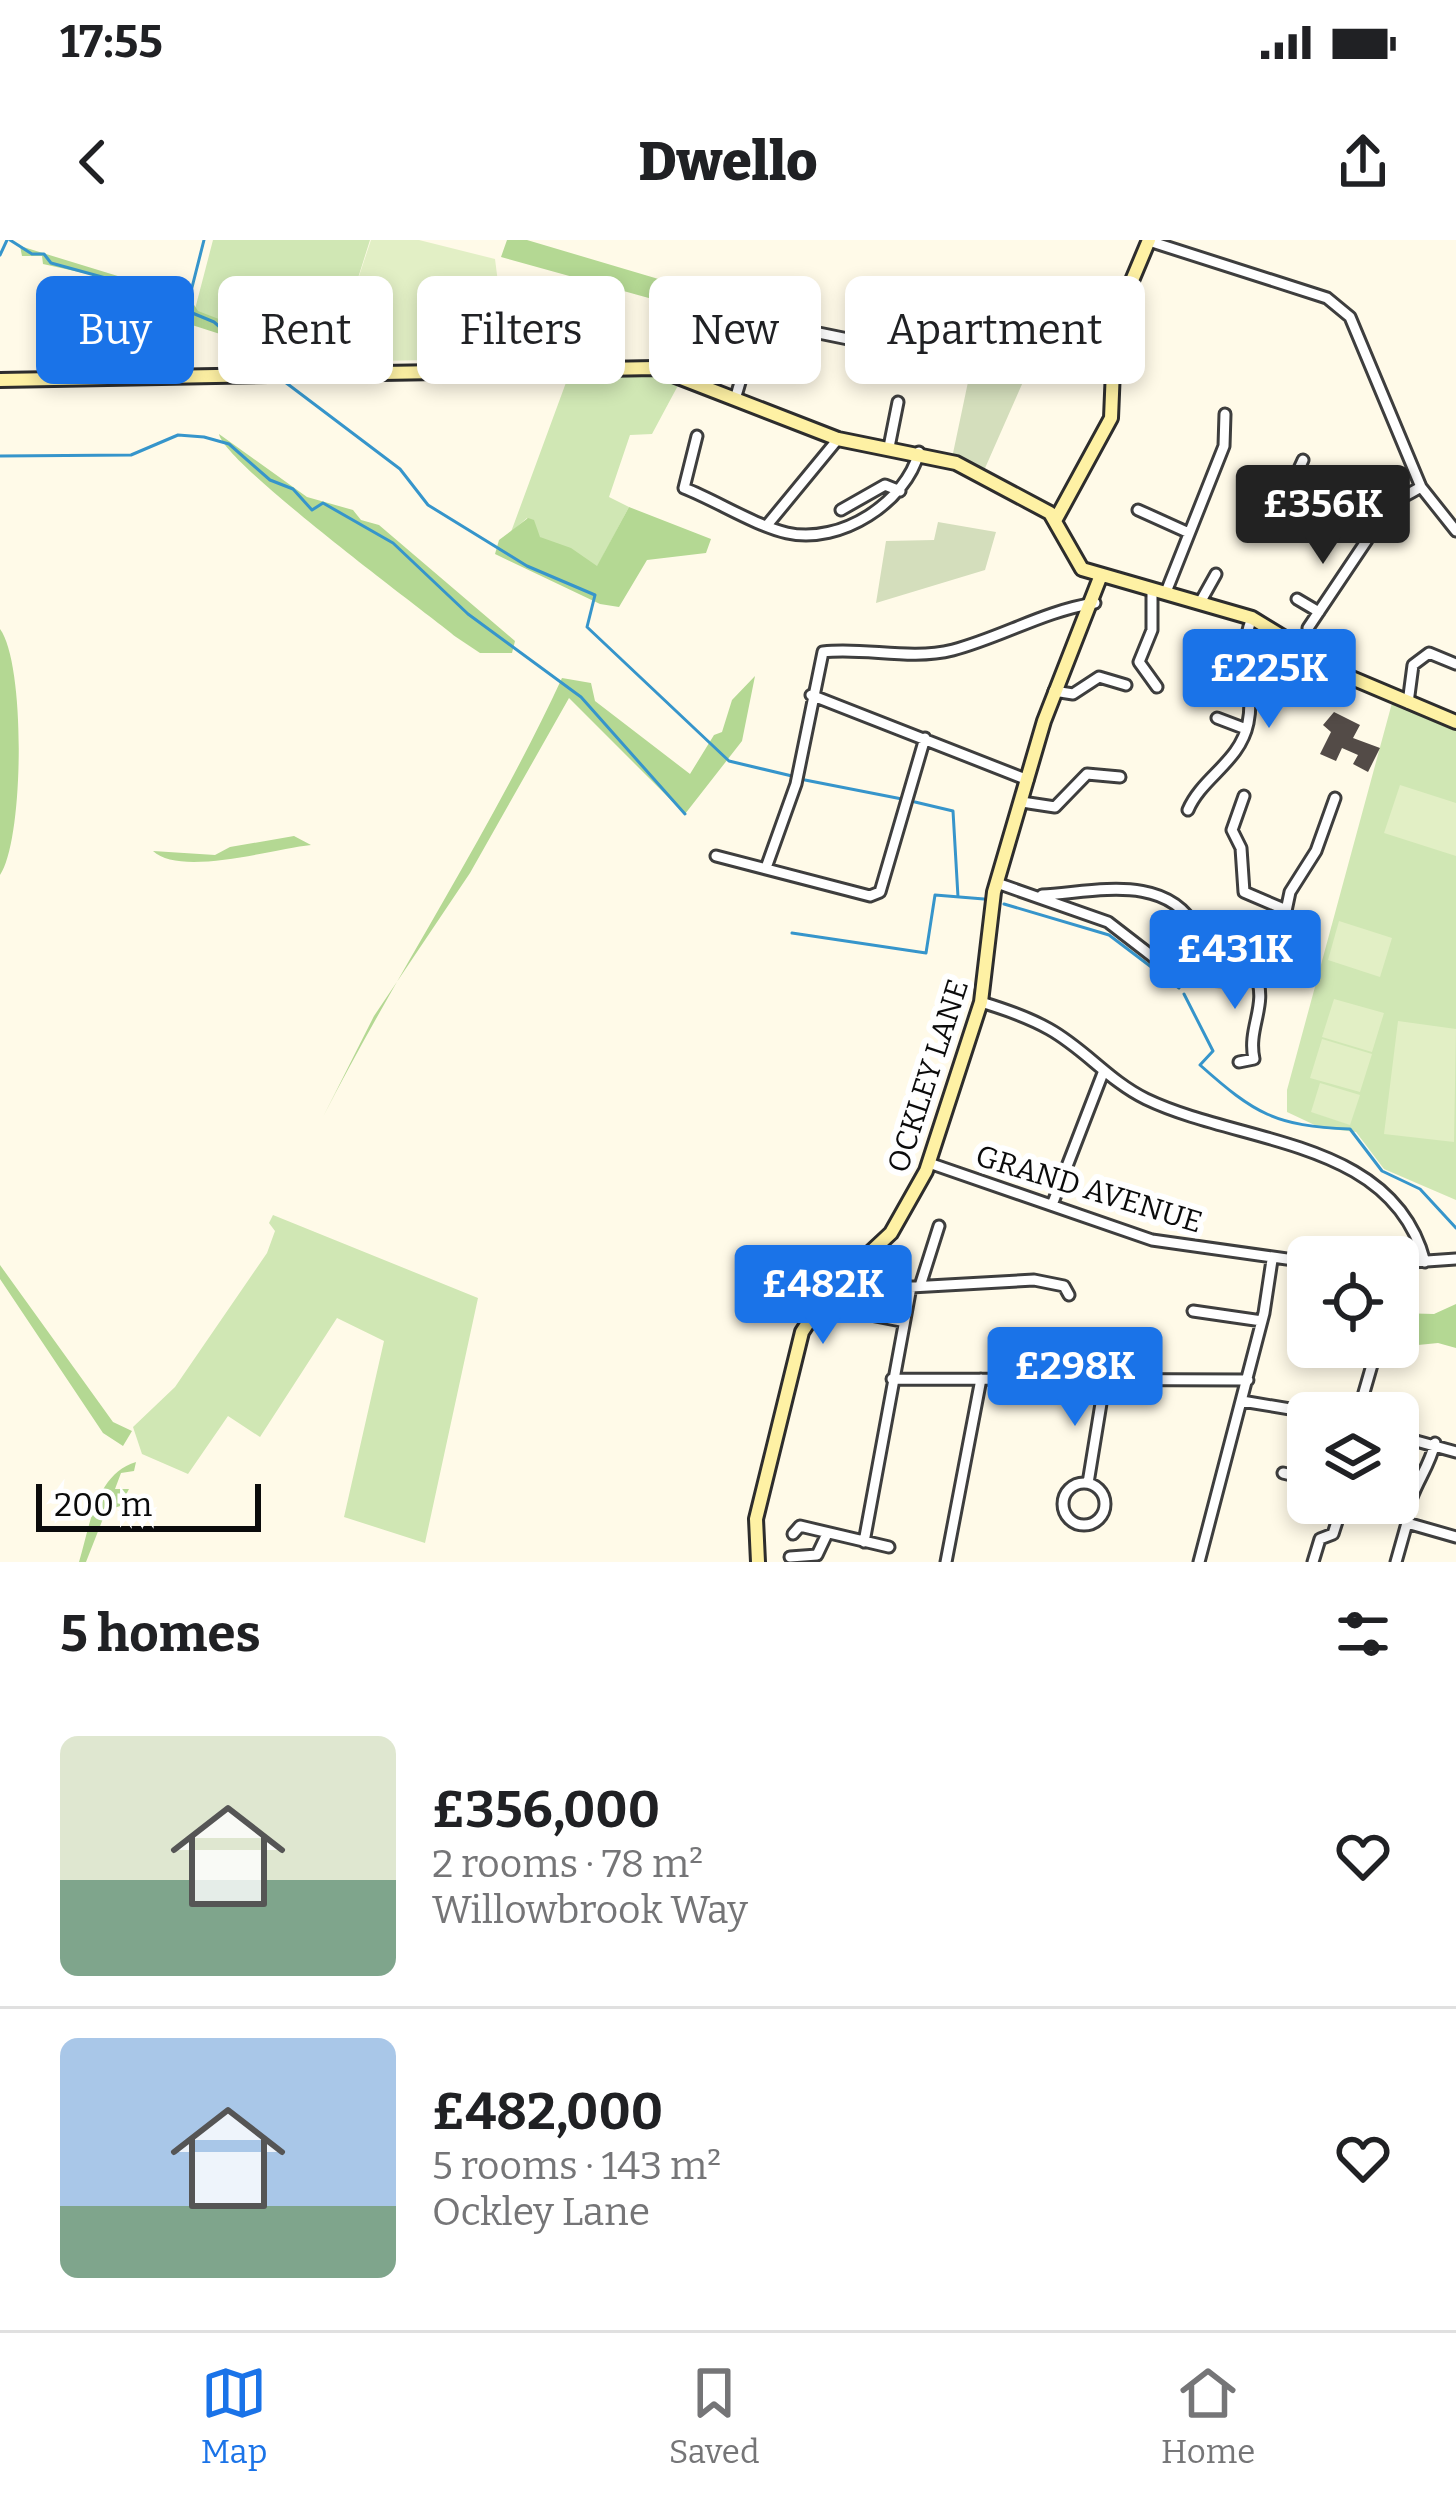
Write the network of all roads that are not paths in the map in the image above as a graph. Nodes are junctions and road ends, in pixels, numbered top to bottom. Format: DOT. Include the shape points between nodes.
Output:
graph roads {
  1 [pos="1149,240"];
  2 [pos="845,338"];
  3 [pos="0,380"];
  4 [pos="736,396"];
  5 [pos="898,402"];
  6 [pos="1225,414"];
  7 [pos="698,436"];
  8 [pos="838,439"];
  9 [pos="889,447"];
  10 [pos="919,452"];
  11 [pos="1303,460"];
  12 [pos="1421,487"];
  13 [pos="1291,488"];
  14 [pos="900,491"];
  15 [pos="841,510"];
  16 [pos="1138,510"];
  17 [pos="1279,513"];
  18 [pos="1372,515"];
  19 [pos="1056,519"];
  20 [pos="768,524"];
  21 [pos="1456,531"];
  22 [pos="1190,532"];
  23 [pos="1216,574"];
  24 [pos="1101,575"];
  25 [pos="1159,591"];
  26 [pos="1297,598"];
  27 [pos="1202,599"];
  28 [pos="1094,603"];
  29 [pos="1319,613"];
  30 [pos="1252,618"];
  31 [pos="1308,628"];
  32 [pos="1456,664"];
  33 [pos="1126,686"];
  34 [pos="1157,687"];
  35 [pos="1054,691"];
  36 [pos="811,695"];
  37 [pos="1408,703"];
  38 [pos="1217,718"];
  39 [pos="1456,722"];
  40 [pos="1246,729"];
  41 [pos="925,738"];
  42 [pos="1121,778"];
  43 [pos="1028,780"];
  44 [pos="1244,796"];
  45 [pos="1335,798"];
  46 [pos="1022,802"];
  47 [pos="1188,810"];
  48 [pos="716,856"];
  49 [pos="767,866"];
  50 [pos="997,884"];
  51 [pos="1036,895"];
  52 [pos="1286,910"];
  53 [pos="1255,973"];
  54 [pos="1189,976"];
  55 [pos="981,1002"];
  56 [pos="1239,1062"];
  57 [pos="1103,1073"];
  58 [pos="928,1163"];
  59 [pos="1052,1205"];
  60 [pos="939,1226"];
  61 [pos="1456,1259"];
  62 [pos="1272,1260"];
  63 [pos="1287,1261"];
  64 [pos="1419,1262"];
  65 [pos="1425,1262"];
  66 [pos="920,1286"];
  67 [pos="1069,1295"];
  68 [pos="818,1305"];
  69 [pos="1193,1311"];
  70 [pos="901,1321"];
  71 [pos="1262,1321"];
  72 [pos="892,1379"];
  73 [pos="981,1379"];
  74 [pos="1105,1379"];
  75 [pos="1247,1380"];
  76 [pos="1242,1401"];
  77 [pos="1287,1408"];
  78 [pos="1419,1440"];
  79 [pos="1435,1443"];
  80 [pos="1456,1452"];
  81 [pos="1282,1472"];
  82 [pos="1287,1473"];
  83 [pos="1419,1479"];
  84 [pos="1088,1483"];
  85 [pos="1336,1524"];
  86 [pos="1406,1524"];
  87 [pos="1410,1524"];
  88 [pos="793,1534"];
  89 [pos="826,1536"];
  90 [pos="1456,1537"];
  91 [pos="864,1542"];
  92 [pos="889,1547"];
  93 [pos="790,1557"];
  94 [pos="758,1562"];
  95 [pos="946,1562"];
  96 [pos="1199,1562"];
  97 [pos="1313,1562"];
  98 [pos="1396,1562"];
  1 -- 12 [label="street" via="1335,303 1358,329"];
  1 -- 19 [label="main road" via="1115,321 1111,418"];
  2 -- 4 [label="street" via="780,321 760,325"];
  3 -- 4 [label="main road" via="645,367"];
  4 -- 8 [label="main road"];
  5 -- 9 [label="street"];
  6 -- 22 [label="street" via="1224,446"];
  7 -- 20 [label="street" via="684,488"];
  8 -- 9 [label="main road"];
  8 -- 20 [label="street"];
  9 -- 10 [label="main road"];
  10 -- 14 [label="street"];
  10 -- 19 [label="main road" via="956,463"];
  11 -- 13 [label="street"];
  12 -- 18 [label="street"];
  12 -- 21 [label="street"];
  13 -- 17 [label="street"];
  13 -- 18 [label="street"];
  14 -- 15 [label="street" via="885,485"];
  14 -- 20 [label="street" via="818,533"];
  16 -- 22 [label="street"];
  18 -- 29 [label="street" via="1367,540"];
  19 -- 24 [label="main road" via="1082,569"];
  22 -- 25 [label="street"];
  23 -- 27 [label="street"];
  24 -- 25 [label="main road"];
  24 -- 28 [label="main road, OCKLEY LANE"];
  25 -- 27 [label="main road"];
  25 -- 34 [label="street" via="1139,668"];
  26 -- 29 [label="street"];
  27 -- 30 [label="main road"];
  28 -- 35 [label="main road, OCKLEY LANE"];
  28 -- 36 [label="street" via="951,650 823,652"];
  29 -- 31 [label="street"];
  30 -- 37 [label="main road"];
  30 -- 40 [label="street" via="1242,645"];
  32 -- 37 [label="street" via="1430,653 1413,665"];
  33 -- 35 [label="street" via="1099,677 1073,694"];
  35 -- 43 [label="main road, OCKLEY LANE"];
  36 -- 41 [label="street"];
  36 -- 49 [label="street" via="796,784"];
  37 -- 39 [label="main road"];
  38 -- 40 [label="street"];
  40 -- 47 [label="street"];
  41 -- 43 [label="street"];
  41 -- 49 [label="street" via="880,892 870,896"];
  42 -- 46 [label="street" via="1087,774 1055,807"];
  43 -- 46 [label="main road, OCKLEY LANE"];
  44 -- 52 [label="street" via="1232,830 1244,892"];
  45 -- 52 [label="street"];
  46 -- 50 [label="main road, OCKLEY LANE"];
  48 -- 49 [label="street"];
  50 -- 51 [label="street"];
  50 -- 55 [label="main road, OCKLEY LANE"];
  51 -- 54 [label="street" via="1108,922"];
  51 -- 54 [label="street" via="1114,885 1167,904 1197,930"];
  52 -- 53 [label="street" via="1278,949"];
  53 -- 54 [label="street" via="1219,982"];
  53 -- 56 [label="street" via="1262,999 1250,1036 1259,1058"];
  55 -- 57 [label="street" via="1051,1030"];
  55 -- 58 [label="main road, OCKLEY LANE"];
  57 -- 59 [label="street"];
  57 -- 65 [label="street" via="1181,1114 1355,1171 1407,1218"];
  58 -- 59 [label="street, GRAND AVENUE"];
  58 -- 68 [label="main road, OCKLEY LANE" via="891,1234"];
  59 -- 62 [label="street, GRAND AVENUE" via="1152,1240"];
  60 -- 66 [label="street"];
  61 -- 65 [label="street"];
  62 -- 63 [label="street, GRAND AVENUE"];
  62 -- 71 [label="street"];
  64 -- 65 [label="street"];
  66 -- 67 [label="street" via="1034,1280 1064,1286"];
  66 -- 70 [label="street" via="906,1294"];
  68 -- 70 [label="street"];
  68 -- 94 [label="main road, OCKLEY LANE" via="802,1333 756,1519"];
  69 -- 71 [label="street"];
  70 -- 72 [label="street"];
  71 -- 75 [label="street"];
  72 -- 73 [label="street"];
  72 -- 91 [label="street"];
  73 -- 74 [label="street"];
  73 -- 95 [label="street"];
  74 -- 75 [label="street"];
  74 -- 84 [label="street"];
  75 -- 76 [label="street"];
  76 -- 77 [label="street"];
  76 -- 96 [label="street"];
  78 -- 79 [label="street"];
  79 -- 80 [label="street"];
  79 -- 83 [label="street"];
  81 -- 82 [label="street"];
  84 -- 84 [label="street" via="1100,1490 1104,1510 1082,1524 1064,1500"];
  85 -- 97 [label="street" via="1320,1539"];
  86 -- 98 [label="street"];
  87 -- 90 [label="street"];
  88 -- 89 [label="street" via="800,1526"];
  89 -- 91 [label="street"];
  89 -- 93 [label="street" via="817,1556"];
  91 -- 92 [label="street"];
}
